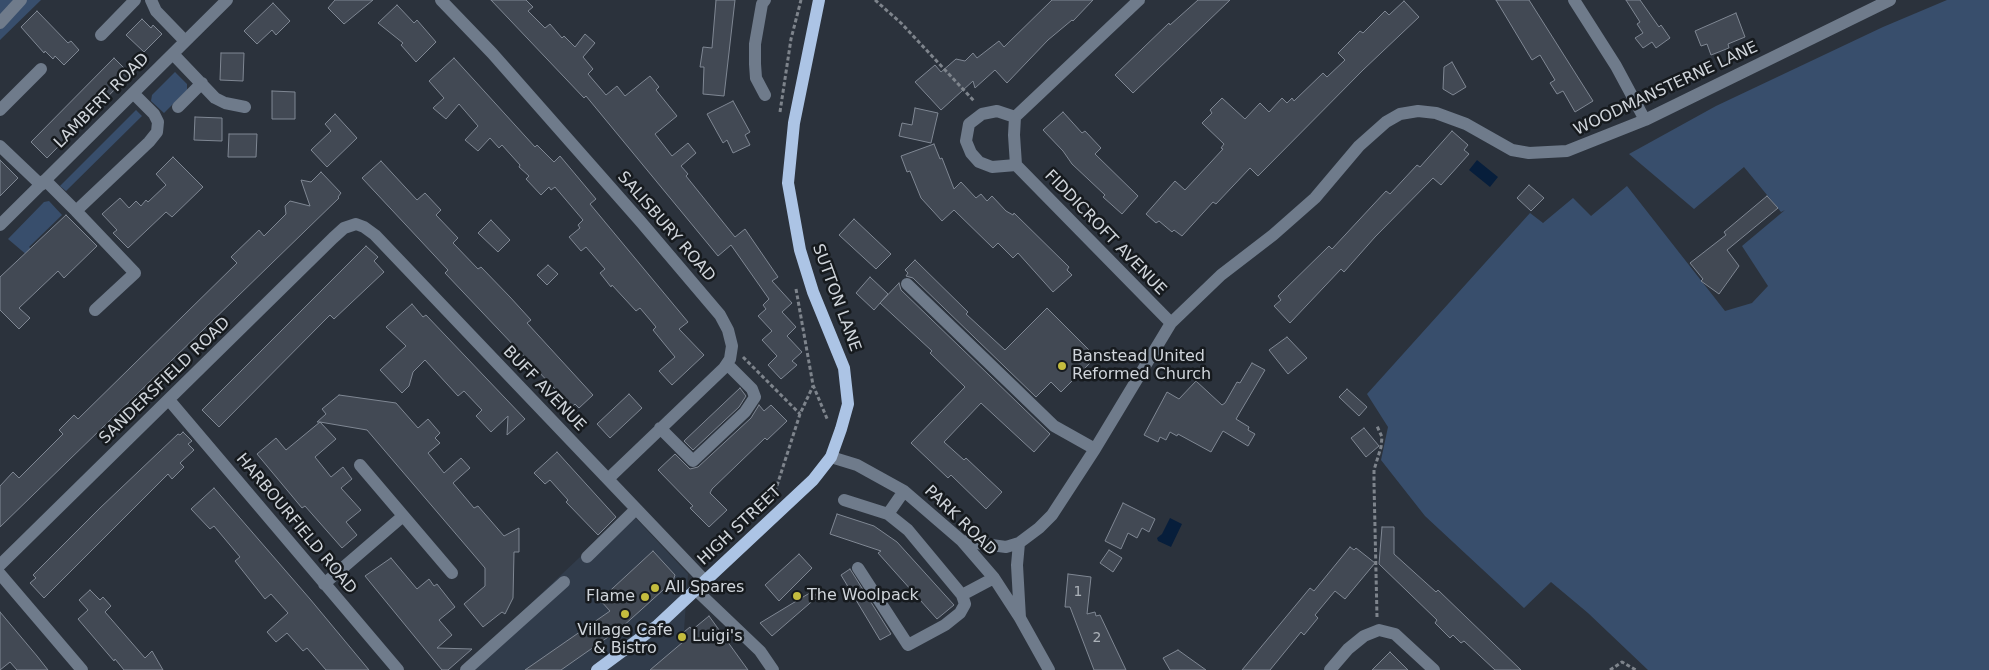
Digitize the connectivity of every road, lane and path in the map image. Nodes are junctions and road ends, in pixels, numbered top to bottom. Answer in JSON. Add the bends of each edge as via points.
{"nodes":[{"id":1,"x":135,"y":0,"type":"edge"},
{"id":2,"x":151,"y":0,"type":"edge"},
{"id":3,"x":227,"y":0,"type":"edge"},
{"id":4,"x":441,"y":0,"type":"edge"},
{"id":5,"x":765,"y":0,"type":"edge"},
{"id":6,"x":819,"y":0,"type":"edge"},
{"id":7,"x":875,"y":0,"type":"edge"},
{"id":8,"x":1139,"y":0,"type":"edge"},
{"id":9,"x":1574,"y":0,"type":"edge"},
{"id":10,"x":1890,"y":0,"type":"edge"},
{"id":11,"x":18,"y":1,"type":"edge"},
{"id":12,"x":0,"y":23,"type":"edge"},
{"id":13,"x":101,"y":35,"type":"dead end"},
{"id":14,"x":185,"y":41,"type":"junction"},
{"id":15,"x":173,"y":54,"type":"junction"},
{"id":16,"x":41,"y":69,"type":"dead end"},
{"id":17,"x":202,"y":83,"type":"junction"},
{"id":18,"x":133,"y":93,"type":"junction"},
{"id":19,"x":764,"y":95,"type":"dead end"},
{"id":20,"x":244,"y":106,"type":"dead end"},
{"id":21,"x":178,"y":107,"type":"dead end"},
{"id":22,"x":0,"y":110,"type":"edge"},
{"id":23,"x":982,"y":114,"type":"junction"},
{"id":24,"x":1015,"y":117,"type":"junction"},
{"id":25,"x":1645,"y":120,"type":"junction"},
{"id":26,"x":0,"y":146,"type":"edge"},
{"id":27,"x":1016,"y":165,"type":"junction"},
{"id":28,"x":43,"y":182,"type":"junction"},
{"id":29,"x":76,"y":211,"type":"junction"},
{"id":30,"x":356,"y":224,"type":"joint"},
{"id":31,"x":0,"y":225,"type":"edge"},
{"id":32,"x":907,"y":284,"type":"dead end"},
{"id":33,"x":95,"y":310,"type":"dead end"},
{"id":34,"x":1170,"y":323,"type":"junction"},
{"id":35,"x":732,"y":346,"type":"junction"},
{"id":36,"x":727,"y":364,"type":"junction"},
{"id":37,"x":813,"y":385,"type":"dead end"},
{"id":38,"x":169,"y":400,"type":"junction"},
{"id":39,"x":800,"y":414,"type":"junction"},
{"id":40,"x":1377,"y":426,"type":"dead end"},
{"id":41,"x":660,"y":428,"type":"junction"},
{"id":42,"x":1095,"y":449,"type":"junction"},
{"id":43,"x":831,"y":457,"type":"junction"},
{"id":44,"x":360,"y":465,"type":"dead end"},
{"id":45,"x":608,"y":479,"type":"junction"},
{"id":46,"x":904,"y":491,"type":"junction"},
{"id":47,"x":844,"y":500,"type":"dead end"},
{"id":48,"x":772,"y":501,"type":"dead end"},
{"id":49,"x":636,"y":509,"type":"junction"},
{"id":50,"x":888,"y":514,"type":"junction"},
{"id":51,"x":403,"y":516,"type":"junction"},
{"id":52,"x":962,"y":541,"type":"junction"},
{"id":53,"x":1019,"y":543,"type":"junction"},
{"id":54,"x":587,"y":556,"type":"dead end"},
{"id":55,"x":0,"y":565,"type":"edge"},
{"id":56,"x":858,"y":568,"type":"dead end"},
{"id":57,"x":452,"y":573,"type":"dead end"},
{"id":58,"x":0,"y":574,"type":"edge"},
{"id":59,"x":994,"y":578,"type":"junction"},
{"id":60,"x":564,"y":582,"type":"dead end"},
{"id":61,"x":324,"y":584,"type":"junction"},
{"id":62,"x":701,"y":585,"type":"junction"},
{"id":63,"x":962,"y":595,"type":"junction"},
{"id":64,"x":1020,"y":618,"type":"junction"},
{"id":65,"x":1379,"y":630,"type":"junction"},
{"id":66,"x":82,"y":670,"type":"edge"},
{"id":67,"x":398,"y":670,"type":"edge"},
{"id":68,"x":466,"y":670,"type":"edge"},
{"id":69,"x":597,"y":670,"type":"edge"},
{"id":70,"x":773,"y":670,"type":"edge"},
{"id":71,"x":1049,"y":670,"type":"edge"},
{"id":72,"x":1330,"y":670,"type":"edge"},
{"id":73,"x":1434,"y":670,"type":"edge"},
{"id":74,"x":1610,"y":670,"type":"edge"},
{"id":75,"x":1636,"y":670,"type":"edge"}],
"edges":[{"from":1,"to":13,"type":"street"},
{"from":2,"to":14,"type":"street","via":[[156,11]]},
{"from":3,"to":14,"type":"street","name":"LAMBERT ROAD"},
{"from":4,"to":35,"type":"street","name":"SALISBURY ROAD","via":[[492,52],[720,315]]},
{"from":5,"to":19,"type":"street","via":[[755,44],[756,78]]},
{"from":6,"to":43,"type":"main road","name":"SUTTON LANE","via":[[794,123],[788,183],[800,250],[844,368],[848,404]]},
{"from":7,"to":23,"type":"path","via":[[978,105]]},
{"from":8,"to":24,"type":"street"},
{"from":9,"to":25,"type":"street","via":[[1616,66]]},
{"from":10,"to":25,"type":"street","name":"WOODMANSTERNE LANE"},
{"from":11,"to":12,"type":"street"},
{"from":14,"to":15,"type":"street","name":"LAMBERT ROAD"},
{"from":15,"to":17,"type":"street"},
{"from":15,"to":18,"type":"street","name":"LAMBERT ROAD"},
{"from":16,"to":22,"type":"street"},
{"from":17,"to":20,"type":"street","via":[[220,100]]},
{"from":17,"to":21,"type":"street"},
{"from":18,"to":28,"type":"street","name":"LAMBERT ROAD"},
{"from":18,"to":29,"type":"street","via":[[154,114],[158,122],[157,132]]},
{"from":23,"to":24,"type":"street","via":[[997,111]]},
{"from":23,"to":27,"type":"street","via":[[969,124],[966,140],[971,153],[979,162],[992,167]]},
{"from":24,"to":27,"type":"street"},
{"from":25,"to":34,"type":"street","name":"WOODMANSTERNE LANE","via":[[1567,151],[1528,153],[1512,150],[1466,124],[1436,113],[1400,114],[1359,146],[1315,198],[1220,275]]},
{"from":26,"to":28,"type":"street"},
{"from":27,"to":34,"type":"street","name":"FIDDICROFT AVENUE"},
{"from":28,"to":29,"type":"street"},
{"from":28,"to":31,"type":"street","name":"LAMBERT ROAD"},
{"from":29,"to":33,"type":"street","via":[[135,273]]},
{"from":30,"to":38,"type":"street","name":"SANDERSFIELD ROAD","via":[[344,228],[333,238]]},
{"from":30,"to":45,"type":"street","name":"BUFF AVENUE","via":[[375,235]]},
{"from":32,"to":42,"type":"street","via":[[1054,426]]},
{"from":34,"to":42,"type":"street","name":"WOODMANSTERNE LANE"},
{"from":35,"to":36,"type":"street"},
{"from":35,"to":39,"type":"path"},
{"from":36,"to":41,"type":"street"},
{"from":36,"to":41,"type":"street","via":[[752,389],[755,397],[745,412],[693,461]]},
{"from":37,"to":39,"type":"path"},
{"from":38,"to":55,"type":"street","name":"SANDERSFIELD ROAD"},
{"from":38,"to":61,"type":"street","name":"HARBOURFIELD ROAD"},
{"from":39,"to":48,"type":"path"},
{"from":40,"to":65,"type":"path","via":[[1382,437],[1374,470],[1375,600]]},
{"from":41,"to":45,"type":"street"},
{"from":42,"to":53,"type":"street","name":"WOODMANSTERNE LANE","via":[[1052,515]]},
{"from":43,"to":46,"type":"street","name":"PARK ROAD","via":[[857,465]]},
{"from":43,"to":62,"type":"main road","name":"HIGH STREET","via":[[812,480]]},
{"from":44,"to":51,"type":"street"},
{"from":45,"to":49,"type":"street","name":"BUFF AVENUE"},
{"from":46,"to":50,"type":"street"},
{"from":46,"to":52,"type":"street","name":"PARK ROAD"},
{"from":47,"to":50,"type":"street"},
{"from":49,"to":54,"type":"street"},
{"from":49,"to":62,"type":"street","name":"BUFF AVENUE"},
{"from":50,"to":63,"type":"street","via":[[908,530]]},
{"from":51,"to":57,"type":"street"},
{"from":51,"to":61,"type":"street"},
{"from":52,"to":53,"type":"street","via":[[998,546]]},
{"from":52,"to":59,"type":"street","name":"PARK ROAD"},
{"from":53,"to":64,"type":"street"},
{"from":56,"to":63,"type":"street","via":[[908,645],[960,614],[965,604]]},
{"from":58,"to":66,"type":"street"},
{"from":59,"to":63,"type":"street"},
{"from":59,"to":64,"type":"street","name":"PARK ROAD"},
{"from":60,"to":68,"type":"street"},
{"from":61,"to":67,"type":"street","name":"HARBOURFIELD ROAD"},
{"from":62,"to":69,"type":"main road","name":"HIGH STREET","via":[[635,644]]},
{"from":62,"to":70,"type":"street","name":"BUFF AVENUE"},
{"from":64,"to":71,"type":"street","name":"PARK ROAD"},
{"from":65,"to":72,"type":"street","via":[[1348,648]]},
{"from":65,"to":73,"type":"street","via":[[1395,634]]},
{"from":74,"to":75,"type":"path","via":[[1622,662]]}]}
